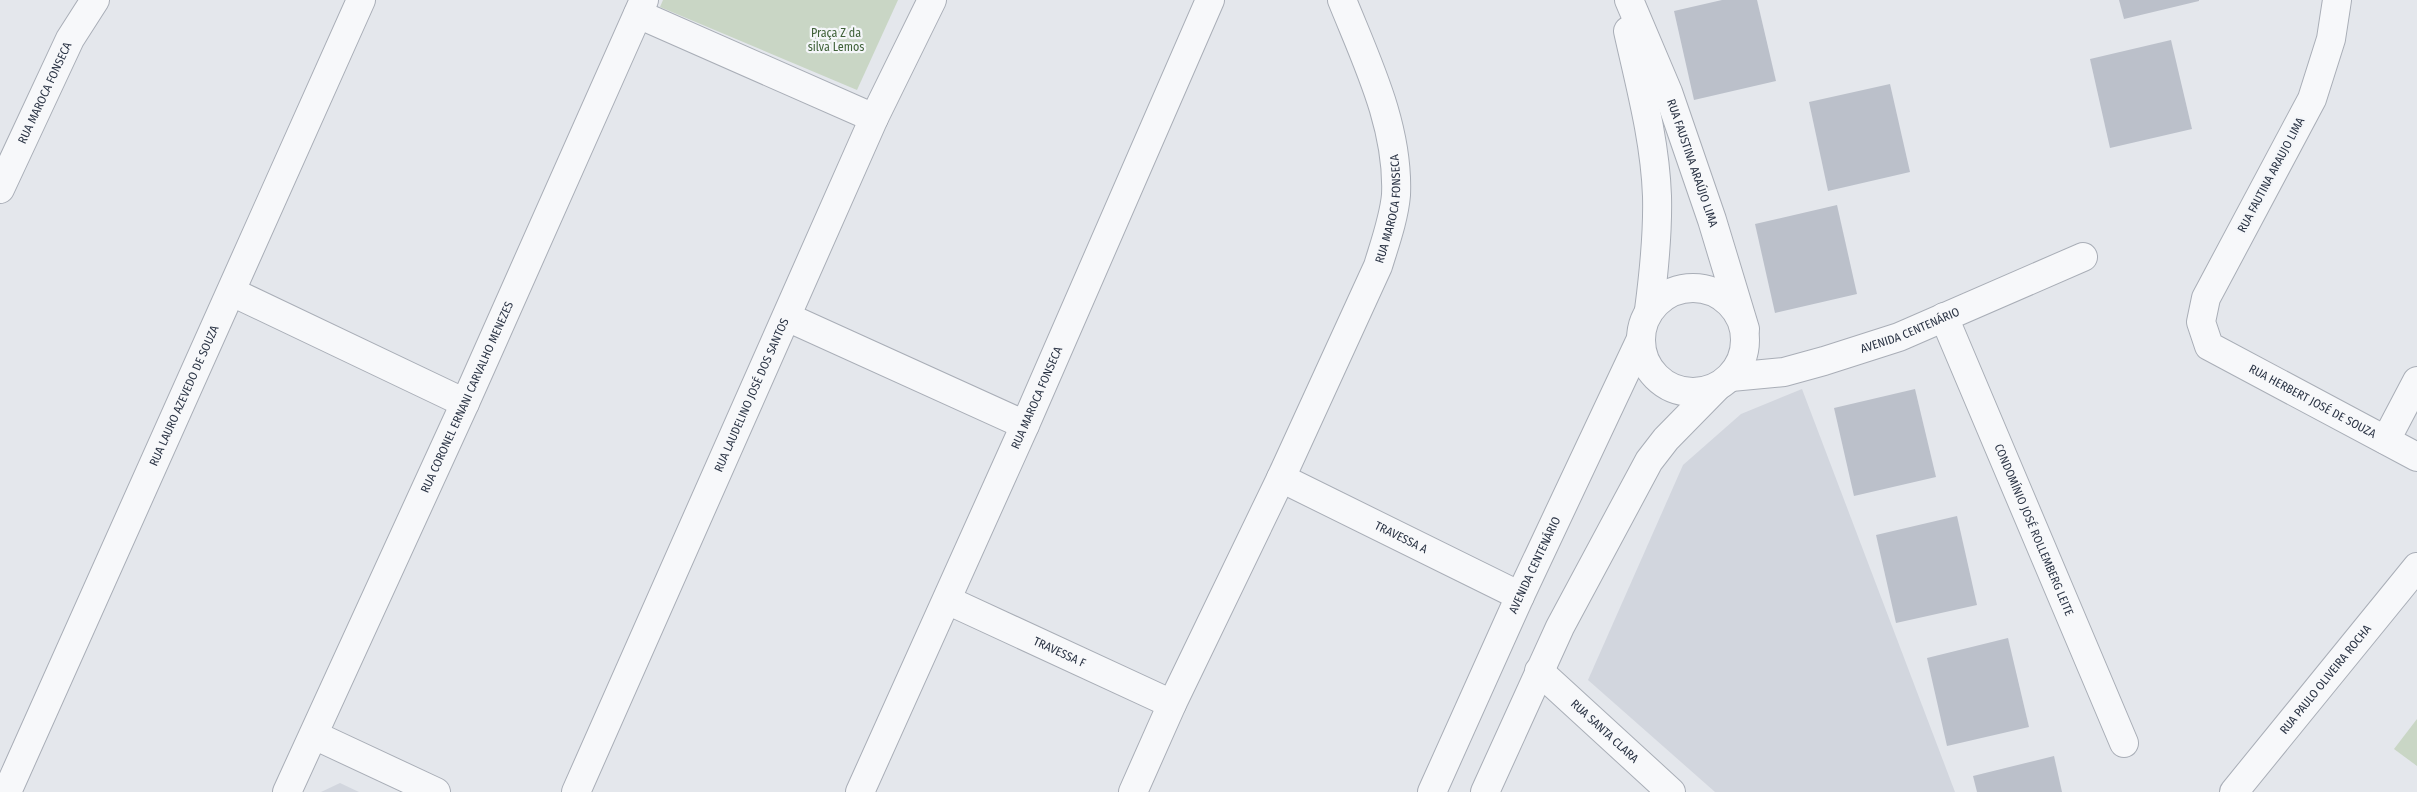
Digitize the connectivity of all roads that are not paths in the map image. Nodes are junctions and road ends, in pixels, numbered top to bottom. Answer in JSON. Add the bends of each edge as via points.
{"nodes":[{"id":1,"x":95,"y":0,"type":"edge"},
{"id":2,"x":361,"y":0,"type":"edge"},
{"id":3,"x":932,"y":0,"type":"edge"},
{"id":4,"x":1210,"y":0,"type":"edge"},
{"id":5,"x":1342,"y":0,"type":"edge"},
{"id":6,"x":1621,"y":0,"type":"edge"},
{"id":7,"x":1629,"y":0,"type":"edge"},
{"id":8,"x":2337,"y":0,"type":"edge"},
{"id":9,"x":641,"y":7,"type":"edge"},
{"id":10,"x":874,"y":118,"type":"junction"},
{"id":11,"x":0,"y":189,"type":"edge"},
{"id":12,"x":2083,"y":257,"type":"dead end"},
{"id":13,"x":232,"y":292,"type":"junction"},
{"id":14,"x":1649,"y":310,"type":"junction"},
{"id":15,"x":787,"y":316,"type":"junction"},
{"id":16,"x":1944,"y":317,"type":"junction"},
{"id":17,"x":1745,"y":329,"type":"junction"},
{"id":18,"x":1640,"y":341,"type":"junction"},
{"id":19,"x":2209,"y":346,"type":"joint"},
{"id":20,"x":2417,"y":381,"type":"edge"},
{"id":21,"x":1724,"y":382,"type":"junction"},
{"id":22,"x":466,"y":403,"type":"junction"},
{"id":23,"x":1025,"y":425,"type":"junction"},
{"id":24,"x":2386,"y":440,"type":"junction"},
{"id":25,"x":2417,"y":457,"type":"edge"},
{"id":26,"x":1281,"y":478,"type":"junction"},
{"id":27,"x":2417,"y":567,"type":"edge"},
{"id":28,"x":1520,"y":596,"type":"junction"},
{"id":29,"x":947,"y":600,"type":"junction"},
{"id":30,"x":1539,"y":671,"type":"junction"},
{"id":31,"x":1172,"y":704,"type":"junction"},
{"id":32,"x":314,"y":735,"type":"junction"},
{"id":33,"x":2124,"y":743,"type":"dead end"},
{"id":34,"x":7,"y":792,"type":"edge"},
{"id":35,"x":287,"y":792,"type":"edge"},
{"id":36,"x":436,"y":792,"type":"edge"},
{"id":37,"x":576,"y":792,"type":"edge"},
{"id":38,"x":860,"y":792,"type":"edge"},
{"id":39,"x":1133,"y":792,"type":"edge"},
{"id":40,"x":1432,"y":792,"type":"edge"},
{"id":41,"x":1485,"y":792,"type":"edge"},
{"id":42,"x":1671,"y":792,"type":"edge"},
{"id":43,"x":2234,"y":792,"type":"edge"}],
"edges":[{"from":1,"to":11,"type":"street","name":"RUA MAROCA FONSECA","via":[[70,39]]},
{"from":2,"to":13,"type":"street","name":"RUA LAURO AZEVEDO DE SOUZA"},
{"from":3,"to":10,"type":"street","name":"RUA LAUDELINO JOSÉ DOS SANTOS"},
{"from":4,"to":23,"type":"street","name":"RUA MAROCA FONSECA"},
{"from":5,"to":26,"type":"street","name":"RUA MAROCA FONSECA","via":[[1377,86],[1395,164],[1396,197],[1378,266]]},
{"from":6,"to":14,"type":"street","via":[[1650,131],[1656,187],[1657,239]]},
{"from":7,"to":17,"type":"street","name":"RUA FAUSTINA ARAÚJO LIMA","via":[[1668,92]]},
{"from":8,"to":19,"type":"street","name":"RUA FAUTINA ARAUJO LIMA","via":[[2331,39],[2312,99],[2206,298],[2201,322]]},
{"from":9,"to":10,"type":"street"},
{"from":9,"to":22,"type":"street","name":"RUA CORONEL ERNANI CARVALHO MENEZES"},
{"from":10,"to":15,"type":"street","name":"RUA LAUDELINO JOSÉ DOS SANTOS"},
{"from":12,"to":16,"type":"street","name":"AVENIDA CENTENÁRIO"},
{"from":13,"to":22,"type":"street"},
{"from":13,"to":34,"type":"street","name":"RUA LAURO AZEVEDO DE SOUZA"},
{"from":14,"to":17,"type":"street","via":[[1662,297],[1677,289],[1703,288],[1726,299],[1738,312]]},
{"from":14,"to":18,"type":"street","name":"AVENIDA CENTENÁRIO","via":[[1642,325]]},
{"from":15,"to":23,"type":"street"},
{"from":15,"to":37,"type":"street","name":"RUA LAUDELINO JOSÉ DOS SANTOS"},
{"from":16,"to":21,"type":"street","name":"AVENIDA CENTENÁRIO","via":[[1899,337],[1824,361],[1784,372]]},
{"from":16,"to":33,"type":"street","name":"CONDOMÍNIO JOSÉ ROLLEMBERG LEITE"},
{"from":17,"to":21,"type":"street","via":[[1740,363]]},
{"from":18,"to":21,"type":"street","name":"AVENIDA CENTENÁRIO","via":[[1643,358],[1652,374],[1666,386],[1682,392],[1700,392]]},
{"from":18,"to":28,"type":"street","name":"AVENIDA CENTENÁRIO"},
{"from":19,"to":24,"type":"street","name":"RUA HERBERT JOSÉ DE SOUZA"},
{"from":20,"to":24,"type":"street"},
{"from":21,"to":30,"type":"street","via":[[1666,439],[1649,461]]},
{"from":22,"to":32,"type":"street","name":"RUA CORONEL ERNANI CARVALHO MENEZES"},
{"from":23,"to":29,"type":"street","name":"RUA MAROCA FONSECA"},
{"from":24,"to":25,"type":"street","name":"RUA HERBERT JOSÉ DE SOUZA"},
{"from":26,"to":28,"type":"street","name":"TRAVESSA A"},
{"from":26,"to":31,"type":"street","name":"RUA MAROCA FONSECA"},
{"from":27,"to":43,"type":"street","name":"RUA PAULO OLIVEIRA ROCHA"},
{"from":28,"to":40,"type":"street","name":"AVENIDA CENTENÁRIO"},
{"from":29,"to":31,"type":"street","name":"TRAVESSA F"},
{"from":29,"to":38,"type":"street","name":"RUA MAROCA FONSECA"},
{"from":30,"to":41,"type":"street"},
{"from":30,"to":42,"type":"street","name":"RUA SANTA CLARA"},
{"from":31,"to":39,"type":"street","name":"RUA MAROCA FONSECA"},
{"from":32,"to":35,"type":"street","name":"RUA CORONEL ERNANI CARVALHO MENEZES"},
{"from":32,"to":36,"type":"street"}]}
